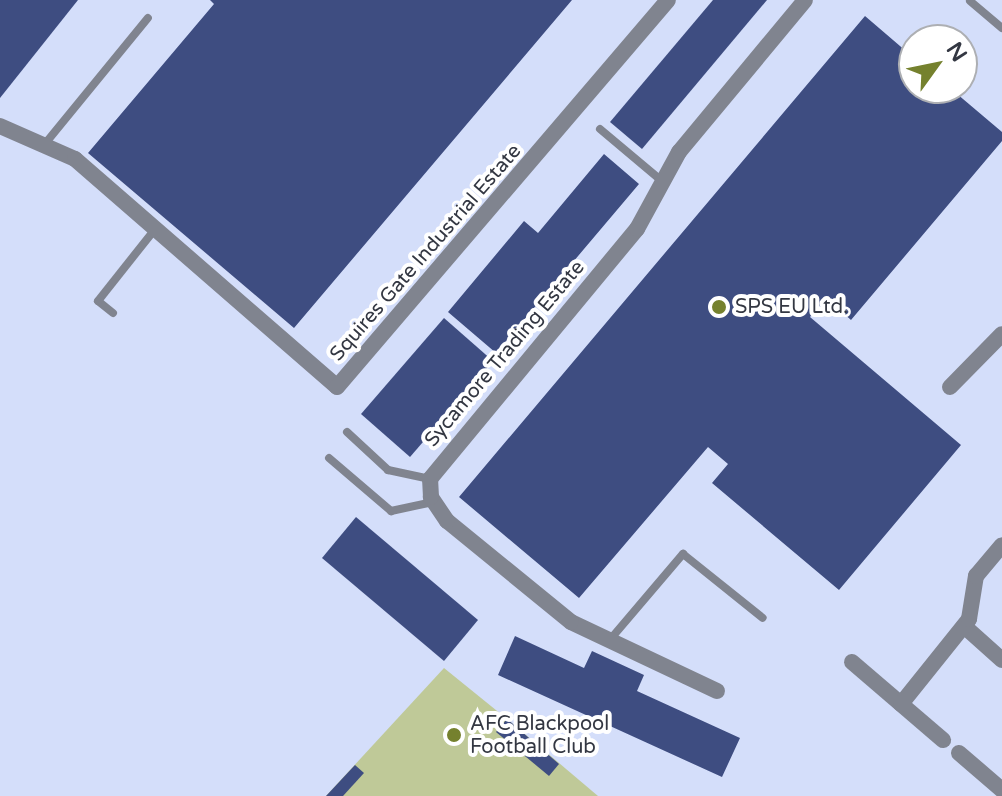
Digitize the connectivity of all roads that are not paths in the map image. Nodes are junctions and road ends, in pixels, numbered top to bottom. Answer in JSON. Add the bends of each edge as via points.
{"nodes":[{"id":1,"x":668,"y":0,"type":"edge"},
{"id":2,"x":805,"y":0,"type":"edge"},
{"id":3,"x":970,"y":0,"type":"edge"},
{"id":4,"x":148,"y":18,"type":"dead end"},
{"id":5,"x":1002,"y":28,"type":"edge"},
{"id":6,"x":0,"y":126,"type":"edge"},
{"id":7,"x":600,"y":129,"type":"dead end"},
{"id":8,"x":44,"y":145,"type":"junction"},
{"id":9,"x":663,"y":181,"type":"junction"},
{"id":10,"x":155,"y":228,"type":"junction"},
{"id":11,"x":113,"y":313,"type":"dead end"},
{"id":12,"x":1002,"y":334,"type":"edge"},
{"id":13,"x":950,"y":387,"type":"dead end"},
{"id":14,"x":347,"y":432,"type":"dead end"},
{"id":15,"x":329,"y":458,"type":"dead end"},
{"id":16,"x":430,"y":479,"type":"junction"},
{"id":17,"x":433,"y":502,"type":"junction"},
{"id":18,"x":1002,"y":545,"type":"edge"},
{"id":19,"x":763,"y":618,"type":"dead end"},
{"id":20,"x":964,"y":626,"type":"junction"},
{"id":21,"x":608,"y":643,"type":"junction"},
{"id":22,"x":1002,"y":660,"type":"edge"},
{"id":23,"x":852,"y":662,"type":"dead end"},
{"id":24,"x":717,"y":691,"type":"dead end"},
{"id":25,"x":901,"y":704,"type":"junction"},
{"id":26,"x":943,"y":740,"type":"dead end"},
{"id":27,"x":959,"y":753,"type":"dead end"},
{"id":28,"x":1002,"y":790,"type":"edge"}],
"edges":[{"from":1,"to":10,"type":"street","name":"Squires Gate Industrial Estate","via":[[337,387]]},
{"from":2,"to":9,"type":"street","name":"Sycamore Trading Estate","via":[[679,152]]},
{"from":3,"to":5,"type":"lane"},
{"from":4,"to":8,"type":"lane"},
{"from":6,"to":8,"type":"street","name":"Squires Gate Industrial Estate"},
{"from":7,"to":9,"type":"lane"},
{"from":8,"to":10,"type":"street","name":"Squires Gate Industrial Estate","via":[[75,159]]},
{"from":9,"to":16,"type":"street","name":"Sycamore Trading Estate","via":[[637,229]]},
{"from":10,"to":11,"type":"lane","via":[[98,301]]},
{"from":12,"to":13,"type":"street"},
{"from":14,"to":16,"type":"lane","via":[[388,470]]},
{"from":15,"to":17,"type":"lane","via":[[391,511]]},
{"from":16,"to":17,"type":"street","name":"Sycamore Trading Estate"},
{"from":17,"to":21,"type":"street","via":[[529,590]]},
{"from":18,"to":20,"type":"street","via":[[976,576]]},
{"from":19,"to":21,"type":"lane","via":[[683,554]]},
{"from":20,"to":22,"type":"street"},
{"from":20,"to":25,"type":"street"},
{"from":21,"to":24,"type":"street"},
{"from":23,"to":25,"type":"street"},
{"from":25,"to":26,"type":"street"},
{"from":27,"to":28,"type":"street"}]}
